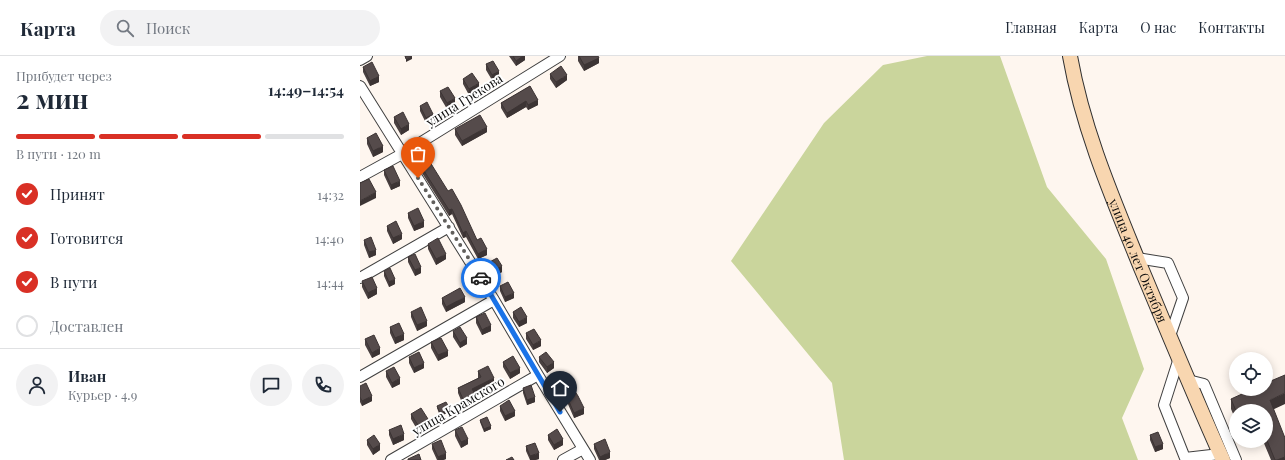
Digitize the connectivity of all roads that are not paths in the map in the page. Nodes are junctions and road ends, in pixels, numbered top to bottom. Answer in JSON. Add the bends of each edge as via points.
{"nodes":[{"id":1,"x":368,"y":56,"type":"edge"},
{"id":2,"x":560,"y":56,"type":"edge"},
{"id":3,"x":1070,"y":56,"type":"edge"},
{"id":4,"x":360,"y":60,"type":"edge"},
{"id":5,"x":360,"y":86,"type":"edge"},
{"id":6,"x":402,"y":154,"type":"junction"},
{"id":7,"x":360,"y":177,"type":"edge"},
{"id":8,"x":449,"y":227,"type":"junction"},
{"id":9,"x":1137,"y":258,"type":"junction"},
{"id":10,"x":360,"y":278,"type":"edge"},
{"id":11,"x":494,"y":300,"type":"junction"},
{"id":12,"x":1170,"y":336,"type":"junction"},
{"id":13,"x":1179,"y":358,"type":"junction"},
{"id":14,"x":538,"y":375,"type":"junction"},
{"id":15,"x":360,"y":377,"type":"edge"},
{"id":16,"x":1188,"y":380,"type":"junction"},
{"id":17,"x":583,"y":449,"type":"junction"},
{"id":18,"x":1221,"y":457,"type":"edge"},
{"id":19,"x":1182,"y":459,"type":"edge"},
{"id":20,"x":391,"y":460,"type":"edge"},
{"id":21,"x":563,"y":460,"type":"edge"},
{"id":22,"x":590,"y":460,"type":"edge"},
{"id":23,"x":1236,"y":460,"type":"edge"}],
"edges":[{"from":1,"to":4,"type":"street"},
{"from":2,"to":6,"type":"street","name":"улица Грекова"},
{"from":3,"to":9,"type":"main road","name":"улица 40 лет Октября","via":[[1080,103],[1093,144],[1116,210]]},
{"from":5,"to":6,"type":"street"},
{"from":6,"to":7,"type":"street","name":"улица Грекова"},
{"from":6,"to":8,"type":"street"},
{"from":8,"to":10,"type":"street"},
{"from":8,"to":11,"type":"street"},
{"from":9,"to":12,"type":"main road","name":"улица 40 лет Октября"},
{"from":9,"to":12,"type":"street","via":[[1168,262],[1183,298]]},
{"from":11,"to":14,"type":"street"},
{"from":11,"to":15,"type":"street"},
{"from":12,"to":13,"type":"main road","name":"улица 40 лет Октября"},
{"from":13,"to":16,"type":"main road","name":"улица 40 лет Октября"},
{"from":13,"to":19,"type":"street","via":[[1164,405]]},
{"from":14,"to":17,"type":"street"},
{"from":14,"to":20,"type":"street","name":"улица Крамского"},
{"from":16,"to":18,"type":"main road","name":"улица 40 лет Октября"},
{"from":16,"to":23,"type":"street","via":[[1204,384]]},
{"from":17,"to":21,"type":"street"},
{"from":17,"to":22,"type":"street"},
{"from":18,"to":19,"type":"street"}]}
